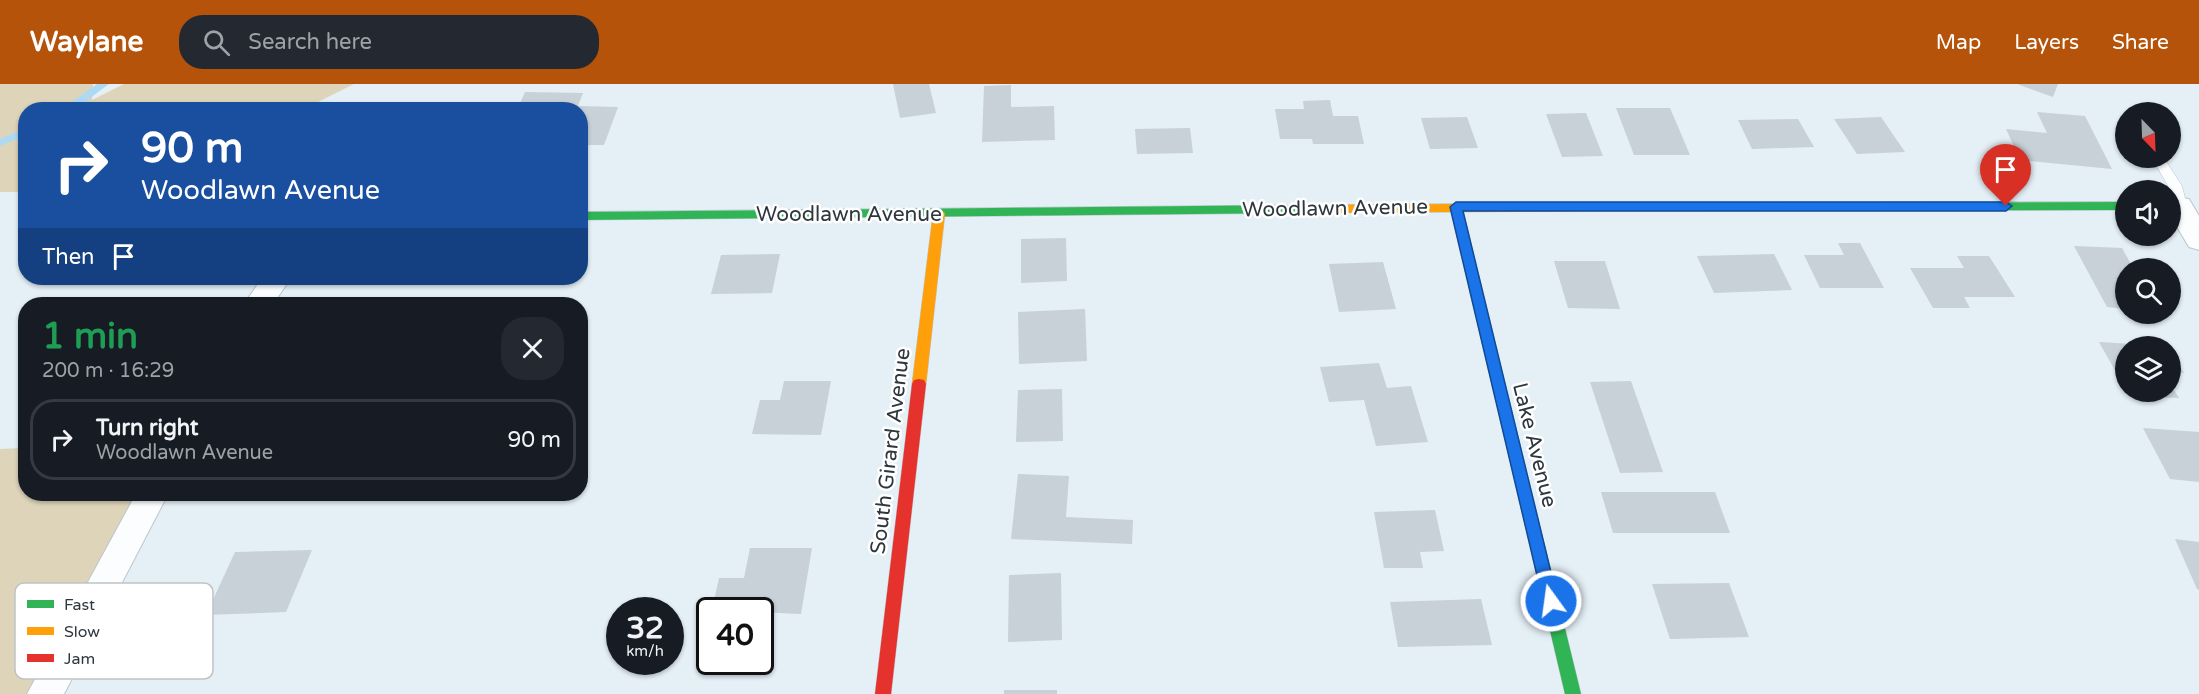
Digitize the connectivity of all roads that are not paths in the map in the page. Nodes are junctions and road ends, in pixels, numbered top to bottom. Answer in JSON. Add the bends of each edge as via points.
{"nodes":[{"id":1,"x":2115,"y":206,"type":"edge"},
{"id":2,"x":1456,"y":207,"type":"junction"},
{"id":3,"x":939,"y":213,"type":"junction"},
{"id":4,"x":2181,"y":214,"type":"edge"},
{"id":5,"x":588,"y":216,"type":"edge"},
{"id":6,"x":2199,"y":240,"type":"edge"},
{"id":7,"x":148,"y":501,"type":"edge"},
{"id":8,"x":104,"y":583,"type":"edge"},
{"id":9,"x":53,"y":679,"type":"edge"},
{"id":10,"x":45,"y":694,"type":"edge"},
{"id":11,"x":883,"y":694,"type":"edge"},
{"id":12,"x":1573,"y":694,"type":"edge"}],
"edges":[{"from":1,"to":2,"type":"street","name":"Woodlawn Avenue"},
{"from":2,"to":3,"type":"street","name":"Woodlawn Avenue"},
{"from":2,"to":12,"type":"street","name":"Lake Avenue"},
{"from":3,"to":5,"type":"street","name":"Woodlawn Avenue"},
{"from":3,"to":11,"type":"street","name":"South Girard Avenue"},
{"from":4,"to":6,"type":"street"},
{"from":7,"to":8,"type":"street"},
{"from":9,"to":10,"type":"street"}]}
